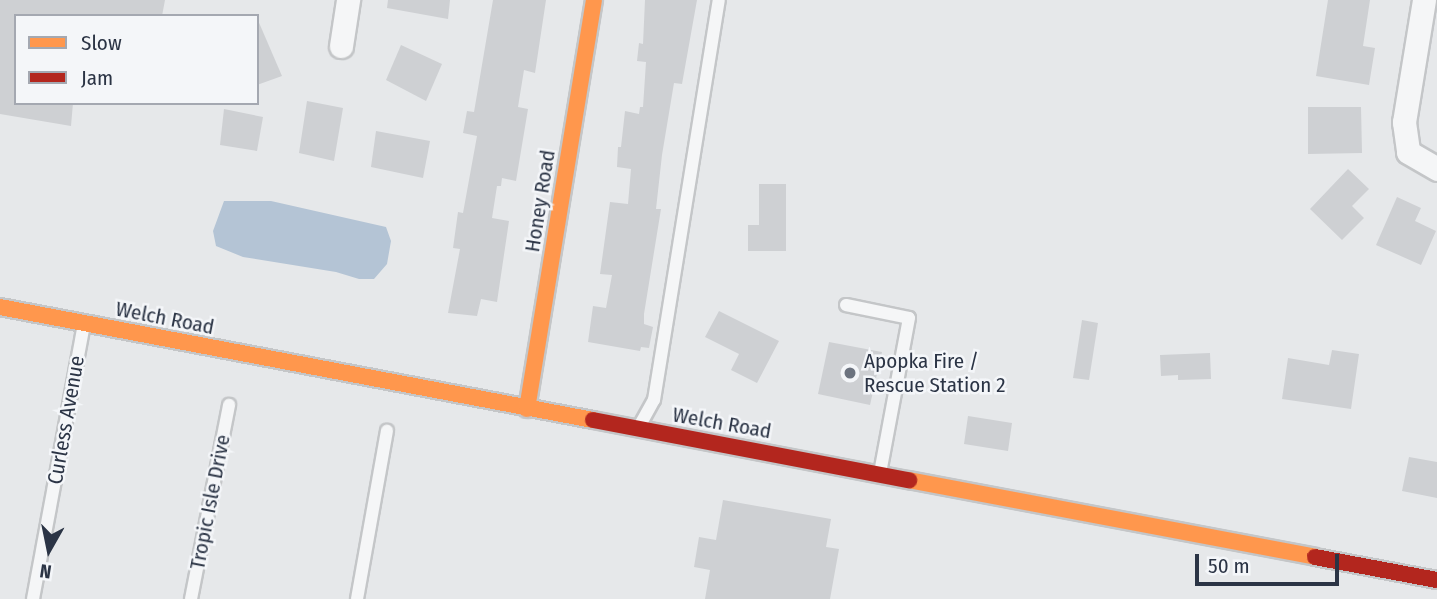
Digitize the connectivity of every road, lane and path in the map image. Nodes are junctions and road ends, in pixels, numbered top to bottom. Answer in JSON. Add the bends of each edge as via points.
{"nodes":[{"id":1,"x":348,"y":0,"type":"edge"},
{"id":2,"x":594,"y":0,"type":"edge"},
{"id":3,"x":719,"y":0,"type":"edge"},
{"id":4,"x":1424,"y":0,"type":"edge"},
{"id":5,"x":341,"y":46,"type":"dead end"},
{"id":6,"x":1437,"y":169,"type":"edge"},
{"id":7,"x":846,"y":305,"type":"dead end"},
{"id":8,"x":0,"y":307,"type":"edge"},
{"id":9,"x":84,"y":324,"type":"junction"},
{"id":10,"x":229,"y":405,"type":"dead end"},
{"id":11,"x":527,"y":409,"type":"junction"},
{"id":12,"x":639,"y":429,"type":"junction"},
{"id":13,"x":387,"y":430,"type":"dead end"},
{"id":14,"x":880,"y":474,"type":"junction"},
{"id":15,"x":1437,"y":580,"type":"edge"},
{"id":16,"x":33,"y":599,"type":"edge"},
{"id":17,"x":191,"y":599,"type":"edge"},
{"id":18,"x":358,"y":599,"type":"edge"}],
"edges":[{"from":1,"to":5,"type":"street"},
{"from":2,"to":11,"type":"street","name":"Honey Road"},
{"from":3,"to":12,"type":"lane","via":[[654,400]]},
{"from":4,"to":6,"type":"street","via":[[1404,122],[1408,152]]},
{"from":7,"to":14,"type":"lane","via":[[909,318]]},
{"from":8,"to":9,"type":"street","name":"Welch Road"},
{"from":9,"to":11,"type":"street","name":"Welch Road"},
{"from":9,"to":16,"type":"lane","name":"Curless Avenue"},
{"from":10,"to":17,"type":"lane","name":"Tropic Isle Drive"},
{"from":11,"to":12,"type":"street","name":"Welch Road"},
{"from":12,"to":14,"type":"street","name":"Welch Road"},
{"from":13,"to":18,"type":"lane"},
{"from":14,"to":15,"type":"street","name":"Welch Road"}]}
